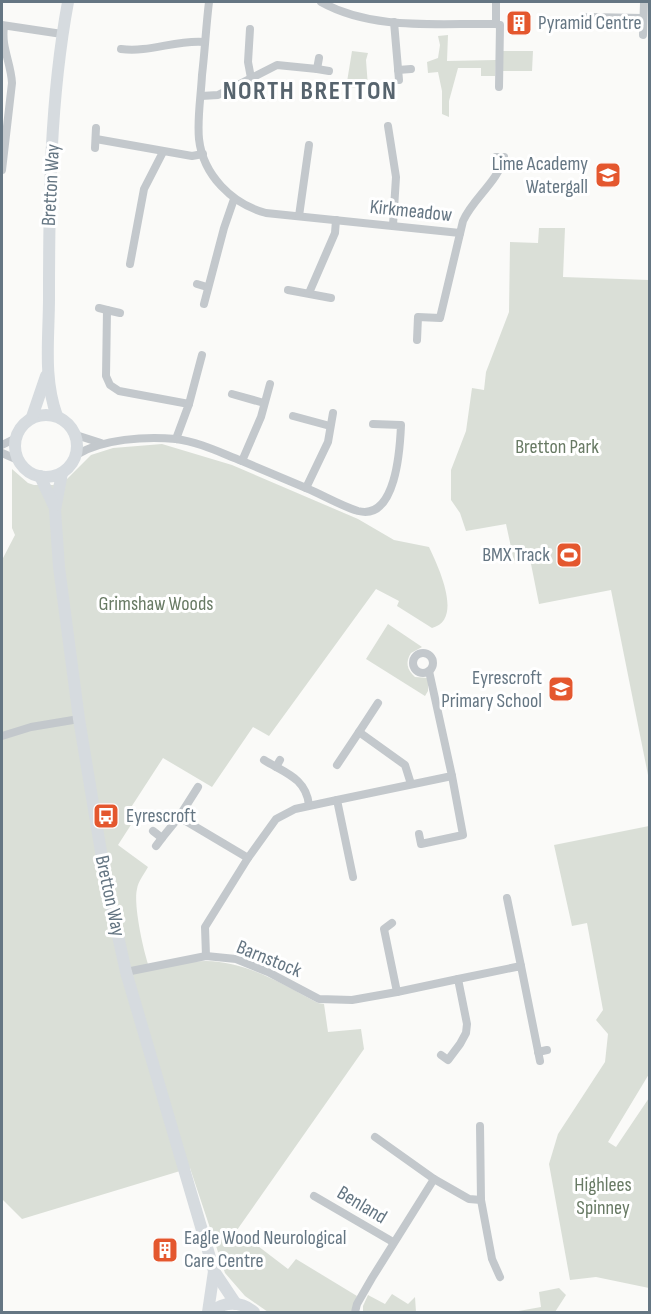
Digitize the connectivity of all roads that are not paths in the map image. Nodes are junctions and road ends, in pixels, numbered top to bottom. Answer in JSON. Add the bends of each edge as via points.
{"nodes":[{"id":1,"x":68,"y":2,"type":"edge"},
{"id":2,"x":209,"y":2,"type":"edge"},
{"id":3,"x":321,"y":2,"type":"edge"},
{"id":4,"x":496,"y":2,"type":"edge"},
{"id":5,"x":644,"y":2,"type":"edge"},
{"id":6,"x":588,"y":17,"type":"dead end"},
{"id":7,"x":643,"y":18,"type":"junction"},
{"id":8,"x":394,"y":22,"type":"junction"},
{"id":9,"x":496,"y":24,"type":"junction"},
{"id":10,"x":3,"y":26,"type":"edge"},
{"id":11,"x":250,"y":29,"type":"dead end"},
{"id":12,"x":62,"y":34,"type":"junction"},
{"id":13,"x":643,"y":34,"type":"dead end"},
{"id":14,"x":206,"y":42,"type":"junction"},
{"id":15,"x":127,"y":53,"type":"dead end"},
{"id":16,"x":319,"y":58,"type":"dead end"},
{"id":17,"x":317,"y":69,"type":"junction"},
{"id":18,"x":411,"y":69,"type":"dead end"},
{"id":19,"x":398,"y":70,"type":"junction"},
{"id":20,"x":329,"y":71,"type":"dead end"},
{"id":21,"x":499,"y":76,"type":"junction"},
{"id":22,"x":511,"y":76,"type":"dead end"},
{"id":23,"x":251,"y":78,"type":"junction"},
{"id":24,"x":399,"y":80,"type":"dead end"},
{"id":25,"x":499,"y":87,"type":"dead end"},
{"id":26,"x":201,"y":96,"type":"junction"},
{"id":27,"x":6,"y":110,"type":"edge"},
{"id":28,"x":96,"y":128,"type":"dead end"},
{"id":29,"x":391,"y":131,"type":"dead end"},
{"id":30,"x":309,"y":145,"type":"dead end"},
{"id":31,"x":163,"y":152,"type":"junction"},
{"id":32,"x":203,"y":154,"type":"junction"},
{"id":33,"x":501,"y":155,"type":"dead end"},
{"id":34,"x":297,"y":159,"type":"dead end"},
{"id":35,"x":307,"y":161,"type":"junction"},
{"id":36,"x":2,"y":170,"type":"edge"},
{"id":37,"x":234,"y":199,"type":"junction"},
{"id":38,"x":299,"y":216,"type":"junction"},
{"id":39,"x":336,"y":220,"type":"junction"},
{"id":40,"x":393,"y":225,"type":"junction"},
{"id":41,"x":460,"y":233,"type":"junction"},
{"id":42,"x":130,"y":264,"type":"dead end"},
{"id":43,"x":197,"y":284,"type":"dead end"},
{"id":44,"x":207,"y":287,"type":"junction"},
{"id":45,"x":288,"y":290,"type":"dead end"},
{"id":46,"x":309,"y":293,"type":"junction"},
{"id":47,"x":331,"y":298,"type":"dead end"},
{"id":48,"x":204,"y":304,"type":"dead end"},
{"id":49,"x":120,"y":313,"type":"dead end"},
{"id":50,"x":417,"y":340,"type":"dead end"},
{"id":51,"x":202,"y":355,"type":"dead end"},
{"id":52,"x":48,"y":370,"type":"junction"},
{"id":53,"x":270,"y":384,"type":"dead end"},
{"id":54,"x":232,"y":394,"type":"dead end"},
{"id":55,"x":264,"y":403,"type":"junction"},
{"id":56,"x":189,"y":404,"type":"junction"},
{"id":57,"x":333,"y":413,"type":"dead end"},
{"id":58,"x":57,"y":416,"type":"junction"},
{"id":59,"x":293,"y":416,"type":"dead end"},
{"id":60,"x":32,"y":417,"type":"junction"},
{"id":61,"x":373,"y":424,"type":"dead end"},
{"id":62,"x":330,"y":426,"type":"junction"},
{"id":63,"x":76,"y":435,"type":"junction"},
{"id":64,"x":16,"y":438,"type":"junction"},
{"id":65,"x":176,"y":439,"type":"junction"},
{"id":66,"x":101,"y":443,"type":"junction"},
{"id":67,"x":2,"y":445,"type":"edge"},
{"id":68,"x":2,"y":453,"type":"edge"},
{"id":69,"x":76,"y":455,"type":"junction"},
{"id":70,"x":18,"y":460,"type":"junction"},
{"id":71,"x":242,"y":461,"type":"junction"},
{"id":72,"x":62,"y":473,"type":"junction"},
{"id":73,"x":40,"y":476,"type":"junction"},
{"id":74,"x":306,"y":488,"type":"junction"},
{"id":75,"x":56,"y":510,"type":"junction"},
{"id":76,"x":429,"y":670,"type":"dead end"},
{"id":77,"x":378,"y":703,"type":"dead end"},
{"id":78,"x":79,"y":719,"type":"junction"},
{"id":79,"x":359,"y":732,"type":"junction"},
{"id":80,"x":2,"y":736,"type":"edge"},
{"id":81,"x":264,"y":760,"type":"dead end"},
{"id":82,"x":337,"y":765,"type":"dead end"},
{"id":83,"x":452,"y":776,"type":"junction"},
{"id":84,"x":411,"y":784,"type":"junction"},
{"id":85,"x":198,"y":787,"type":"dead end"},
{"id":86,"x":337,"y":800,"type":"junction"},
{"id":87,"x":309,"y":805,"type":"junction"},
{"id":88,"x":179,"y":817,"type":"junction"},
{"id":89,"x":153,"y":831,"type":"dead end"},
{"id":90,"x":418,"y":834,"type":"dead end"},
{"id":91,"x":162,"y":838,"type":"junction"},
{"id":92,"x":156,"y":846,"type":"dead end"},
{"id":93,"x":248,"y":858,"type":"junction"},
{"id":94,"x":353,"y":877,"type":"dead end"},
{"id":95,"x":511,"y":904,"type":"dead end"},
{"id":96,"x":393,"y":923,"type":"dead end"},
{"id":97,"x":206,"y":956,"type":"junction"},
{"id":98,"x":520,"y":966,"type":"junction"},
{"id":99,"x":126,"y":972,"type":"junction"},
{"id":100,"x":458,"y":979,"type":"junction"},
{"id":101,"x":397,"y":992,"type":"junction"},
{"id":102,"x":542,"y":1054,"type":"dead end"},
{"id":103,"x":441,"y":1055,"type":"dead end"},
{"id":104,"x":480,"y":1126,"type":"dead end"},
{"id":105,"x":375,"y":1137,"type":"dead end"},
{"id":106,"x":434,"y":1179,"type":"junction"},
{"id":107,"x":314,"y":1196,"type":"dead end"},
{"id":108,"x":481,"y":1200,"type":"junction"},
{"id":109,"x":393,"y":1242,"type":"junction"},
{"id":110,"x":214,"y":1271,"type":"junction"},
{"id":111,"x":500,"y":1276,"type":"dead end"},
{"id":112,"x":236,"y":1304,"type":"junction"},
{"id":113,"x":210,"y":1312,"type":"edge"},
{"id":114,"x":254,"y":1312,"type":"edge"},
{"id":115,"x":355,"y":1312,"type":"edge"}],
"edges":[{"from":1,"to":12,"type":"street","name":"Bretton Way"},
{"from":2,"to":14,"type":"street","name":"Kirkmeadow"},
{"from":3,"to":8,"type":"street","via":[[346,14]]},
{"from":4,"to":9,"type":"street"},
{"from":5,"to":7,"type":"street"},
{"from":6,"to":7,"type":"street"},
{"from":7,"to":13,"type":"street"},
{"from":8,"to":9,"type":"street"},
{"from":8,"to":19,"type":"street"},
{"from":9,"to":21,"type":"street","via":[[500,25]]},
{"from":10,"to":12,"type":"street"},
{"from":10,"to":27,"type":"street","via":[[3,47],[12,83]]},
{"from":11,"to":23,"type":"street"},
{"from":12,"to":52,"type":"street","name":"Bretton Way","via":[[49,226]]},
{"from":14,"to":15,"type":"street"},
{"from":14,"to":26,"type":"street","name":"Kirkmeadow"},
{"from":16,"to":17,"type":"street"},
{"from":17,"to":20,"type":"street"},
{"from":17,"to":23,"type":"street","via":[[277,65]]},
{"from":18,"to":19,"type":"street"},
{"from":19,"to":24,"type":"street"},
{"from":21,"to":22,"type":"street"},
{"from":21,"to":25,"type":"street"},
{"from":23,"to":26,"type":"street","via":[[218,94]]},
{"from":26,"to":32,"type":"street","name":"Kirkmeadow","via":[[198,129]]},
{"from":27,"to":36,"type":"street"},
{"from":28,"to":31,"type":"street","via":[[95,143]]},
{"from":29,"to":40,"type":"street","via":[[396,177]]},
{"from":30,"to":35,"type":"street"},
{"from":31,"to":32,"type":"street"},
{"from":31,"to":42,"type":"street","via":[[144,189],[128,250]]},
{"from":32,"to":37,"type":"street","name":"Kirkmeadow","via":[[212,174]]},
{"from":33,"to":41,"type":"street","via":[[501,168],[468,210]]},
{"from":34,"to":35,"type":"street"},
{"from":35,"to":38,"type":"street"},
{"from":37,"to":38,"type":"street","name":"Kirkmeadow","via":[[254,210]]},
{"from":37,"to":44,"type":"street"},
{"from":38,"to":39,"type":"street","name":"Kirkmeadow"},
{"from":39,"to":40,"type":"street","name":"Kirkmeadow"},
{"from":39,"to":46,"type":"street","via":[[335,232]]},
{"from":40,"to":41,"type":"street","name":"Kirkmeadow"},
{"from":41,"to":50,"type":"street","name":"Kirkmeadow","via":[[440,318],[418,318]]},
{"from":43,"to":44,"type":"street"},
{"from":44,"to":48,"type":"street"},
{"from":45,"to":46,"type":"street"},
{"from":46,"to":47,"type":"street"},
{"from":49,"to":56,"type":"street","via":[[103,309],[106,376],[110,385],[119,392]]},
{"from":51,"to":56,"type":"street"},
{"from":52,"to":58,"type":"street","name":"Bretton Way"},
{"from":52,"to":60,"type":"street","name":"Bretton Way"},
{"from":53,"to":55,"type":"street"},
{"from":54,"to":55,"type":"street"},
{"from":55,"to":71,"type":"street"},
{"from":56,"to":65,"type":"street"},
{"from":57,"to":62,"type":"street"},
{"from":58,"to":60,"type":"street"},
{"from":58,"to":63,"type":"street"},
{"from":59,"to":62,"type":"street"},
{"from":60,"to":64,"type":"street"},
{"from":61,"to":74,"type":"street","via":[[401,425],[400,457],[385,501],[374,510],[359,512]]},
{"from":62,"to":74,"type":"street"},
{"from":63,"to":66,"type":"street"},
{"from":63,"to":69,"type":"street"},
{"from":64,"to":67,"type":"street"},
{"from":64,"to":70,"type":"street"},
{"from":65,"to":66,"type":"street"},
{"from":65,"to":71,"type":"street"},
{"from":66,"to":69,"type":"street"},
{"from":68,"to":70,"type":"street"},
{"from":69,"to":72,"type":"street"},
{"from":70,"to":73,"type":"street"},
{"from":71,"to":74,"type":"street"},
{"from":72,"to":73,"type":"street"},
{"from":72,"to":75,"type":"street","name":"Bretton Way"},
{"from":73,"to":75,"type":"street","name":"Bretton Way"},
{"from":75,"to":78,"type":"street","name":"Bretton Way","via":[[59,567]]},
{"from":76,"to":83,"type":"street"},
{"from":77,"to":79,"type":"street"},
{"from":78,"to":80,"type":"street"},
{"from":78,"to":99,"type":"street","name":"Bretton Way","via":[[104,870]]},
{"from":79,"to":82,"type":"street"},
{"from":79,"to":84,"type":"street","via":[[405,765]]},
{"from":81,"to":87,"type":"street","via":[[278,764],[299,781],[308,792]]},
{"from":83,"to":84,"type":"street"},
{"from":83,"to":90,"type":"street","via":[[463,834],[421,844]]},
{"from":84,"to":86,"type":"street"},
{"from":85,"to":88,"type":"street"},
{"from":86,"to":87,"type":"street"},
{"from":86,"to":94,"type":"street","via":[[346,865]]},
{"from":87,"to":93,"type":"street","via":[[276,819]]},
{"from":88,"to":91,"type":"street"},
{"from":88,"to":93,"type":"street"},
{"from":89,"to":91,"type":"street"},
{"from":91,"to":92,"type":"street"},
{"from":93,"to":97,"type":"street","via":[[205,927]]},
{"from":95,"to":98,"type":"street"},
{"from":96,"to":101,"type":"street","via":[[384,929]]},
{"from":97,"to":99,"type":"street","name":"Barnstock"},
{"from":97,"to":101,"type":"street","name":"Barnstock","via":[[236,959],[319,999],[352,1000]]},
{"from":98,"to":100,"type":"street","name":"Barnstock"},
{"from":98,"to":102,"type":"street"},
{"from":99,"to":110,"type":"street","name":"Bretton Way"},
{"from":100,"to":101,"type":"street","name":"Barnstock"},
{"from":100,"to":103,"type":"street","via":[[467,1024],[465,1033],[448,1060]]},
{"from":104,"to":108,"type":"street"},
{"from":105,"to":106,"type":"street"},
{"from":106,"to":108,"type":"street","via":[[469,1199]]},
{"from":106,"to":109,"type":"street","name":"Benland"},
{"from":107,"to":109,"type":"street","name":"Benland"},
{"from":108,"to":111,"type":"street","via":[[492,1259]]},
{"from":109,"to":115,"type":"street","name":"Benland"},
{"from":110,"to":112,"type":"street","name":"Bretton Way"},
{"from":110,"to":113,"type":"street","name":"Bretton Way"},
{"from":112,"to":113,"type":"street"},
{"from":112,"to":114,"type":"street"}]}
